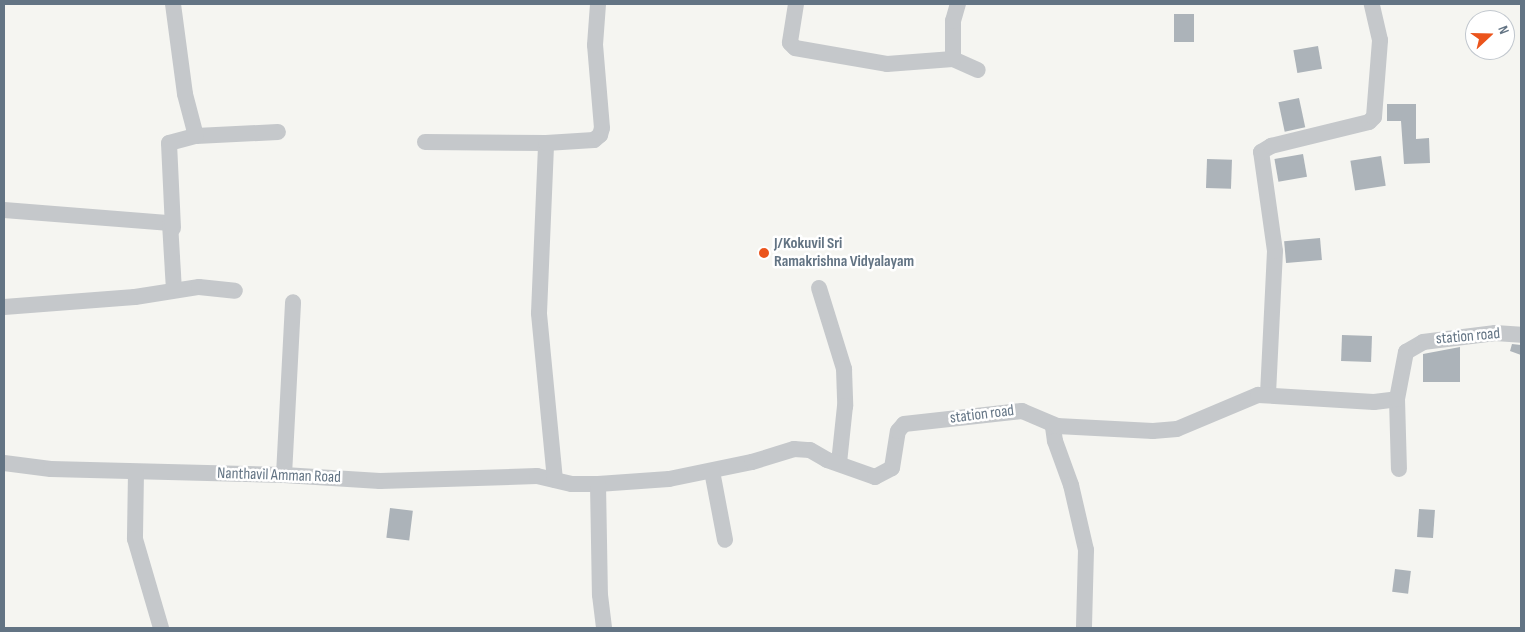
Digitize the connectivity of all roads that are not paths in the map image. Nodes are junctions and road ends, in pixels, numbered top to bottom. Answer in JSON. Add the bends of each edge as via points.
{"nodes":[{"id":1,"x":174,"y":4,"type":"edge"},
{"id":2,"x":598,"y":4,"type":"edge"},
{"id":3,"x":796,"y":4,"type":"edge"},
{"id":4,"x":958,"y":4,"type":"edge"},
{"id":5,"x":1372,"y":4,"type":"edge"},
{"id":6,"x":953,"y":59,"type":"junction"},
{"id":7,"x":978,"y":70,"type":"dead end"},
{"id":8,"x":278,"y":132,"type":"dead end"},
{"id":9,"x":196,"y":136,"type":"junction"},
{"id":10,"x":425,"y":142,"type":"dead end"},
{"id":11,"x":546,"y":143,"type":"junction"},
{"id":12,"x":4,"y":210,"type":"edge"},
{"id":13,"x":173,"y":228,"type":"junction"},
{"id":14,"x":819,"y":288,"type":"dead end"},
{"id":15,"x":174,"y":290,"type":"junction"},
{"id":16,"x":235,"y":292,"type":"dead end"},
{"id":17,"x":293,"y":302,"type":"dead end"},
{"id":18,"x":4,"y":307,"type":"edge"},
{"id":19,"x":1521,"y":335,"type":"edge"},
{"id":20,"x":1268,"y":394,"type":"junction"},
{"id":21,"x":1397,"y":399,"type":"junction"},
{"id":22,"x":1058,"y":426,"type":"junction"},
{"id":23,"x":4,"y":463,"type":"edge"},
{"id":24,"x":839,"y":463,"type":"junction"},
{"id":25,"x":1399,"y":469,"type":"dead end"},
{"id":26,"x":712,"y":470,"type":"junction"},
{"id":27,"x":136,"y":472,"type":"junction"},
{"id":28,"x":284,"y":475,"type":"junction"},
{"id":29,"x":555,"y":480,"type":"junction"},
{"id":30,"x":598,"y":484,"type":"junction"},
{"id":31,"x":726,"y":540,"type":"dead end"},
{"id":32,"x":160,"y":628,"type":"edge"},
{"id":33,"x":604,"y":628,"type":"edge"},
{"id":34,"x":1084,"y":628,"type":"edge"}],
"edges":[{"from":1,"to":9,"type":"street","via":[[185,94]]},
{"from":2,"to":11,"type":"street","via":[[596,45],[600,135],[594,140]]},
{"from":3,"to":6,"type":"street","via":[[790,43],[795,48],[887,64]]},
{"from":4,"to":6,"type":"street","via":[[953,21]]},
{"from":5,"to":20,"type":"street","via":[[1380,40],[1374,117],[1369,122],[1271,146],[1261,152],[1275,251]]},
{"from":6,"to":7,"type":"street"},
{"from":8,"to":9,"type":"street"},
{"from":9,"to":13,"type":"street","via":[[169,143]]},
{"from":10,"to":11,"type":"street"},
{"from":11,"to":29,"type":"street","via":[[539,313]]},
{"from":12,"to":13,"type":"street","via":[[164,222]]},
{"from":13,"to":15,"type":"street"},
{"from":14,"to":24,"type":"street","via":[[844,369],[846,406]]},
{"from":15,"to":16,"type":"street","via":[[200,287]]},
{"from":15,"to":18,"type":"street","via":[[135,297]]},
{"from":17,"to":28,"type":"street"},
{"from":19,"to":21,"type":"street","name":"station road","via":[[1495,332],[1423,342],[1406,352]]},
{"from":20,"to":21,"type":"street","name":"station road","via":[[1374,402]]},
{"from":20,"to":22,"type":"street","name":"station road","via":[[1258,395],[1177,429],[1153,431]]},
{"from":21,"to":25,"type":"street"},
{"from":22,"to":24,"type":"street","name":"station road","via":[[1022,411],[904,424],[898,431],[892,468],[875,477]]},
{"from":22,"to":34,"type":"street","via":[[1053,427],[1055,441],[1072,485],[1086,550]]},
{"from":23,"to":27,"type":"street","name":"Nanthavil Amman Road"},
{"from":24,"to":26,"type":"street","name":"station road","via":[[810,450],[794,449]]},
{"from":26,"to":30,"type":"street","name":"station road","via":[[669,479]]},
{"from":26,"to":31,"type":"street"},
{"from":27,"to":28,"type":"street","name":"Nanthavil Amman Road"},
{"from":27,"to":32,"type":"street","via":[[135,539]]},
{"from":28,"to":29,"type":"street","name":"Nanthavil Amman Road","via":[[380,481],[537,476]]},
{"from":29,"to":30,"type":"street","name":"station road"},
{"from":30,"to":33,"type":"street","via":[[600,595]]}]}
